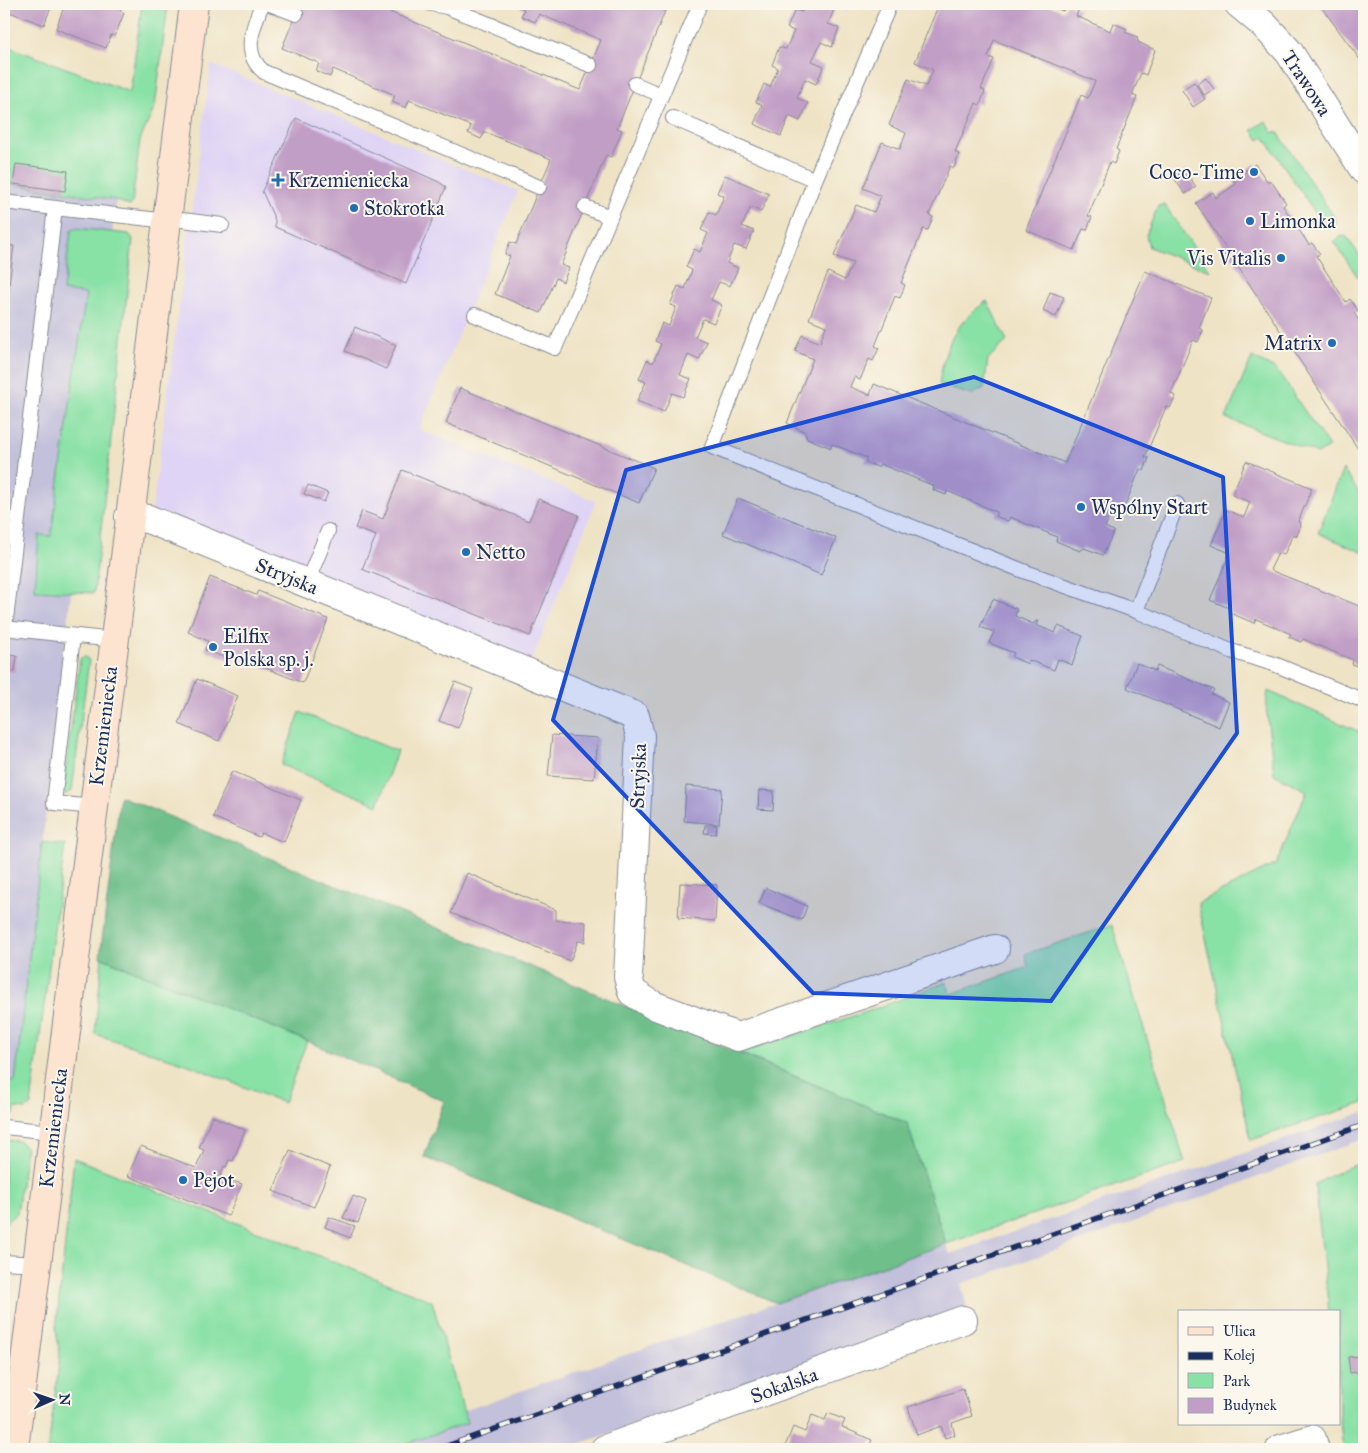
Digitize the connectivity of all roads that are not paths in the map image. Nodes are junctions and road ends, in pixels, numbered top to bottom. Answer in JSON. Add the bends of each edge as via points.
{"nodes":[{"id":1,"x":194,"y":4,"type":"edge"},
{"id":2,"x":262,"y":4,"type":"edge"},
{"id":3,"x":270,"y":4,"type":"edge"},
{"id":4,"x":431,"y":4,"type":"edge"},
{"id":5,"x":700,"y":4,"type":"edge"},
{"id":6,"x":890,"y":4,"type":"edge"},
{"id":7,"x":1239,"y":4,"type":"edge"},
{"id":8,"x":296,"y":14,"type":"dead end"},
{"id":9,"x":590,"y":65,"type":"dead end"},
{"id":10,"x":635,"y":84,"type":"dead end"},
{"id":11,"x":661,"y":94,"type":"junction"},
{"id":12,"x":673,"y":118,"type":"dead end"},
{"id":13,"x":1364,"y":170,"type":"edge"},
{"id":14,"x":815,"y":180,"type":"junction"},
{"id":15,"x":539,"y":187,"type":"dead end"},
{"id":16,"x":4,"y":202,"type":"edge"},
{"id":17,"x":585,"y":207,"type":"dead end"},
{"id":18,"x":55,"y":208,"type":"junction"},
{"id":19,"x":610,"y":217,"type":"junction"},
{"id":20,"x":167,"y":220,"type":"junction"},
{"id":21,"x":222,"y":226,"type":"dead end"},
{"id":22,"x":475,"y":315,"type":"dead end"},
{"id":23,"x":1177,"y":504,"type":"dead end"},
{"id":24,"x":129,"y":517,"type":"junction"},
{"id":25,"x":328,"y":531,"type":"dead end"},
{"id":26,"x":306,"y":585,"type":"junction"},
{"id":27,"x":1136,"y":611,"type":"junction"},
{"id":28,"x":4,"y":628,"type":"edge"},
{"id":29,"x":73,"y":636,"type":"junction"},
{"id":30,"x":114,"y":640,"type":"junction"},
{"id":31,"x":1364,"y":701,"type":"edge"},
{"id":32,"x":93,"y":807,"type":"junction"},
{"id":33,"x":995,"y":950,"type":"dead end"},
{"id":34,"x":4,"y":1127,"type":"edge"},
{"id":35,"x":52,"y":1132,"type":"junction"},
{"id":36,"x":4,"y":1262,"type":"edge"},
{"id":37,"x":36,"y":1264,"type":"junction"},
{"id":38,"x":963,"y":1320,"type":"dead end"},
{"id":39,"x":14,"y":1449,"type":"edge"},
{"id":40,"x":605,"y":1449,"type":"edge"},
{"id":41,"x":1280,"y":1449,"type":"edge"},
{"id":42,"x":1315,"y":1449,"type":"edge"}],
"edges":[{"from":1,"to":20,"type":"street","name":"Krzemieniecka"},
{"from":2,"to":15,"type":"lane","via":[[253,27],[250,50],[253,60],[264,72]]},
{"from":3,"to":8,"type":"lane"},
{"from":4,"to":9,"type":"lane","via":[[447,7]]},
{"from":5,"to":11,"type":"lane"},
{"from":6,"to":14,"type":"lane"},
{"from":7,"to":13,"type":"street","name":"Trawowa","via":[[1289,52]]},
{"from":10,"to":11,"type":"lane"},
{"from":11,"to":19,"type":"lane"},
{"from":12,"to":14,"type":"lane"},
{"from":14,"to":27,"type":"lane","via":[[712,447],[1026,572]]},
{"from":16,"to":18,"type":"lane"},
{"from":17,"to":19,"type":"lane"},
{"from":18,"to":20,"type":"lane"},
{"from":18,"to":28,"type":"lane"},
{"from":19,"to":22,"type":"lane","via":[[555,348]]},
{"from":20,"to":21,"type":"lane"},
{"from":20,"to":24,"type":"street","name":"Krzemieniecka"},
{"from":23,"to":27,"type":"lane"},
{"from":24,"to":26,"type":"street","name":"Stryjska","via":[[148,519]]},
{"from":24,"to":30,"type":"street","name":"Krzemieniecka"},
{"from":25,"to":26,"type":"lane"},
{"from":26,"to":33,"type":"street","name":"Stryjska","via":[[635,716],[640,736],[628,977],[632,992],[653,1005],[738,1037]]},
{"from":27,"to":31,"type":"lane"},
{"from":28,"to":29,"type":"lane"},
{"from":29,"to":30,"type":"lane"},
{"from":29,"to":32,"type":"lane","via":[[54,803]]},
{"from":30,"to":32,"type":"street","name":"Krzemieniecka"},
{"from":32,"to":35,"type":"street","name":"Krzemieniecka"},
{"from":34,"to":35,"type":"lane"},
{"from":35,"to":37,"type":"street","name":"Krzemieniecka"},
{"from":36,"to":37,"type":"lane"},
{"from":37,"to":39,"type":"street","name":"Krzemieniecka"},
{"from":38,"to":40,"type":"street","name":"Sokalska"},
{"from":41,"to":42,"type":"street","via":[[1312,1439]]}]}
